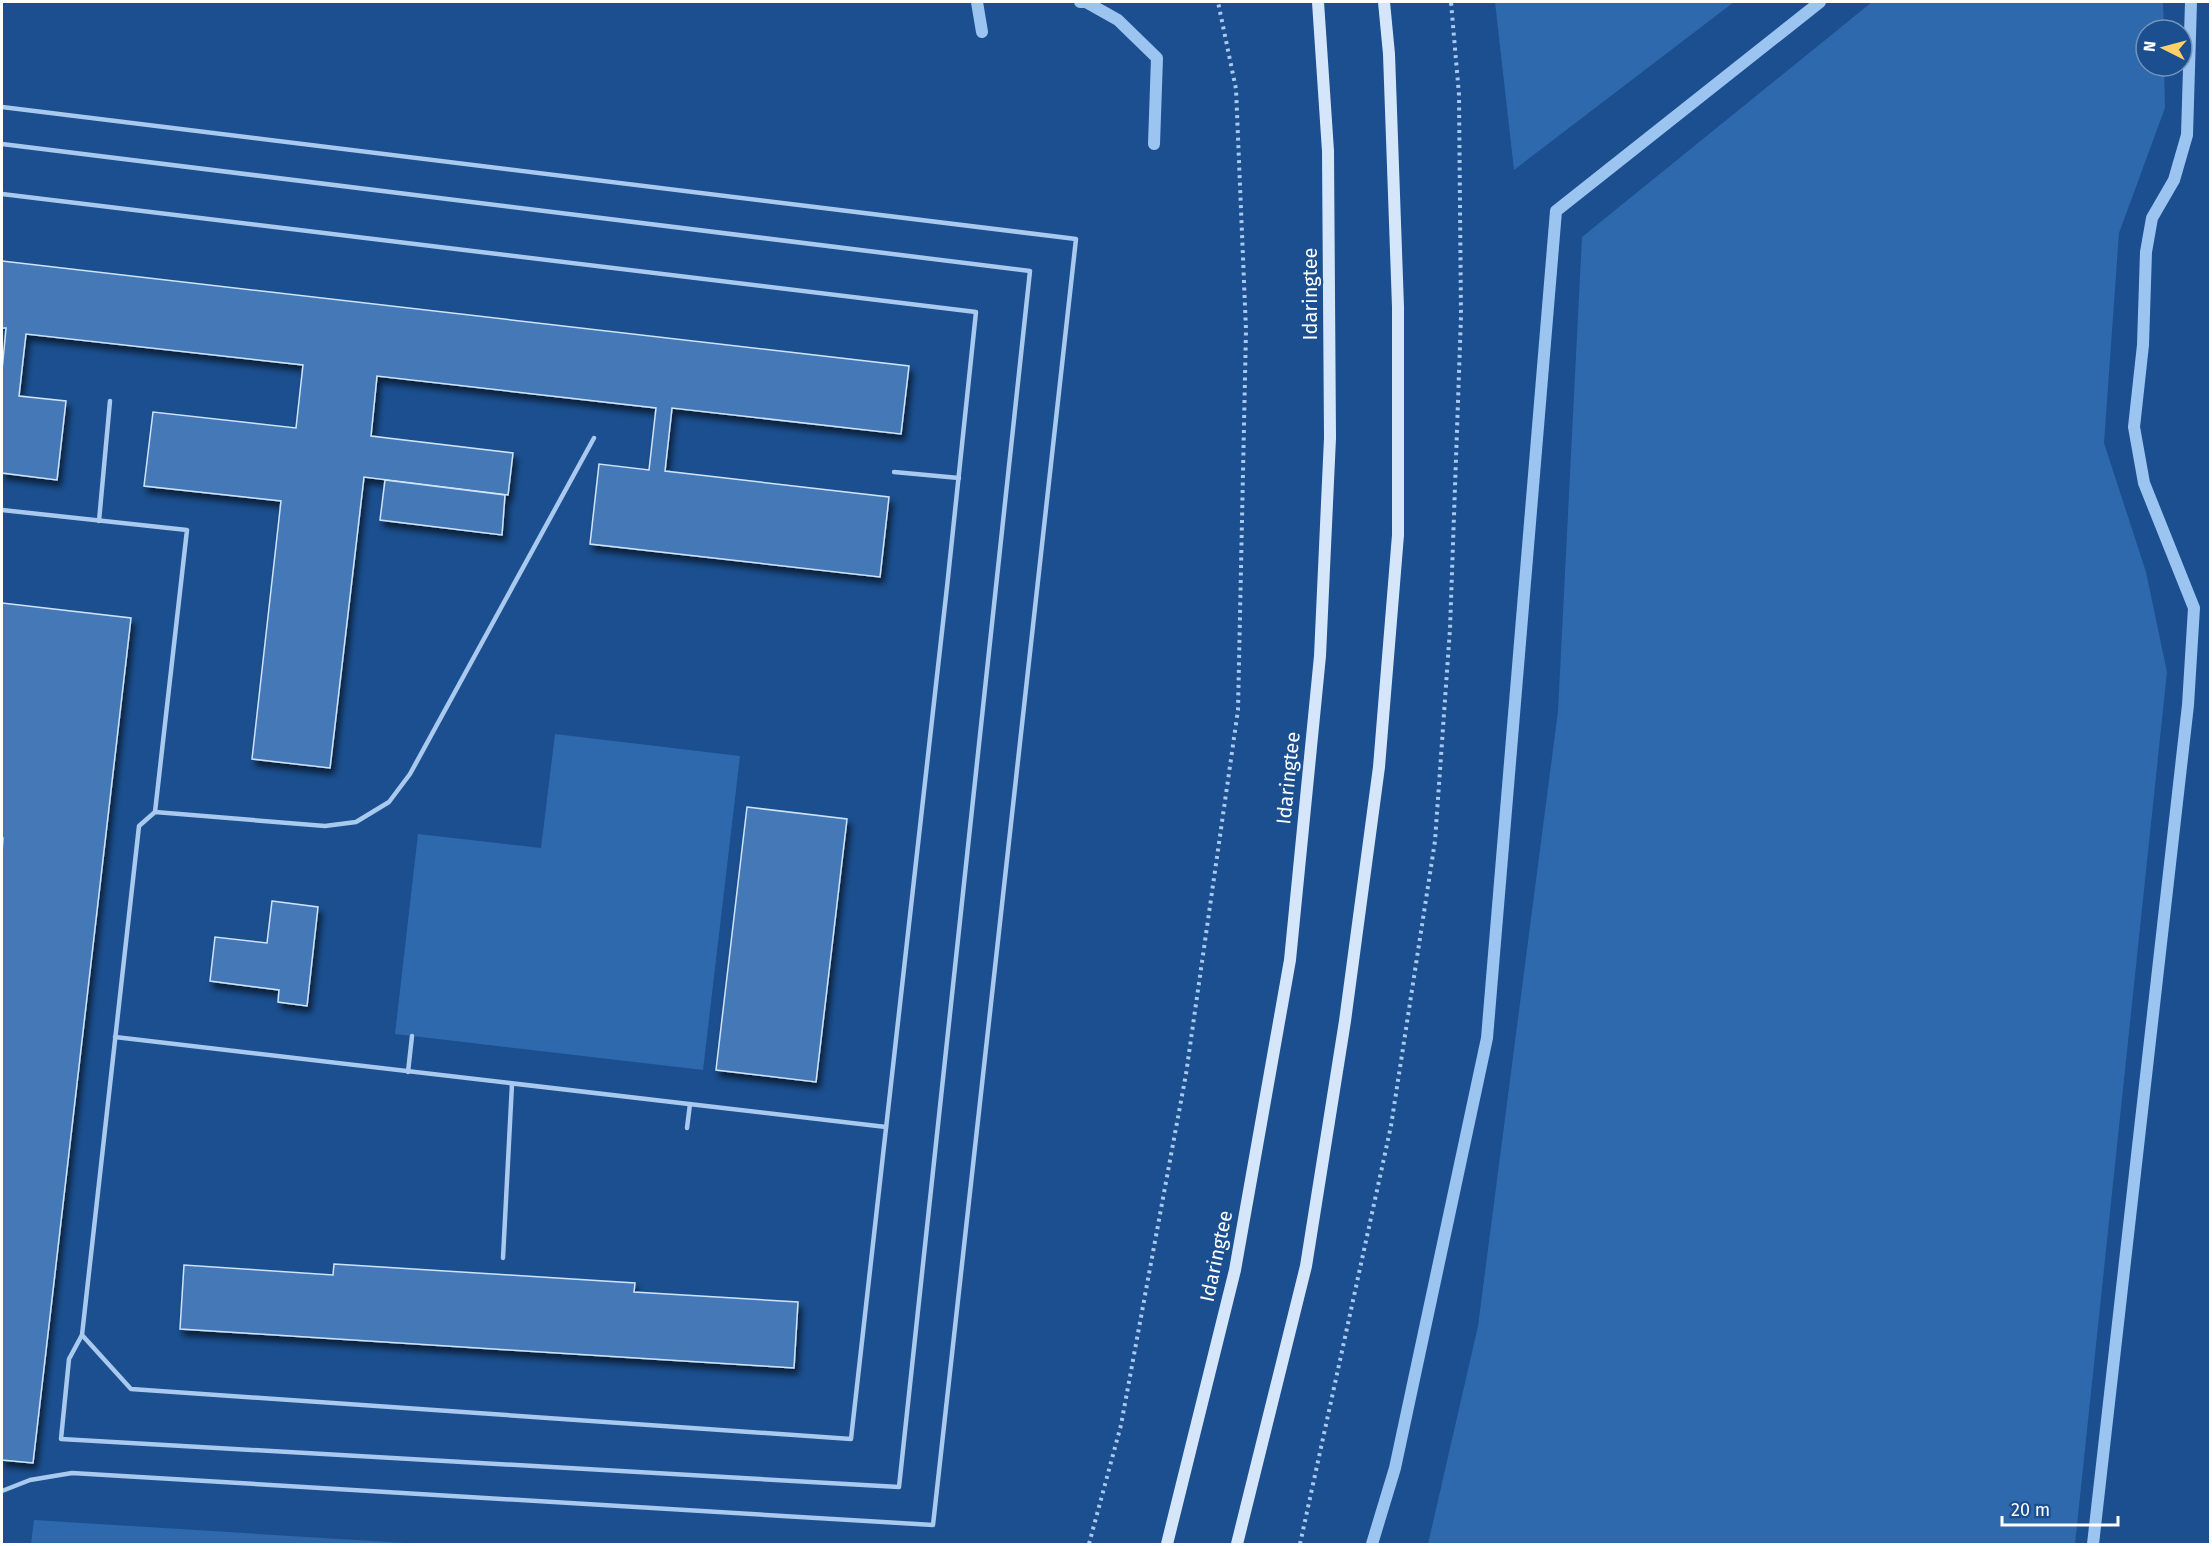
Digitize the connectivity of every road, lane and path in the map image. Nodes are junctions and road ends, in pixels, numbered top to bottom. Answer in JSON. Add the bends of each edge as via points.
{"nodes":[{"id":1,"x":1218,"y":2,"type":"edge"},
{"id":2,"x":1318,"y":2,"type":"edge"},
{"id":3,"x":1384,"y":2,"type":"edge"},
{"id":4,"x":1451,"y":2,"type":"edge"},
{"id":5,"x":2,"y":107,"type":"edge"},
{"id":6,"x":2,"y":144,"type":"edge"},
{"id":7,"x":2,"y":194,"type":"edge"},
{"id":8,"x":110,"y":401,"type":"dead end"},
{"id":9,"x":594,"y":438,"type":"dead end"},
{"id":10,"x":894,"y":472,"type":"dead end"},
{"id":11,"x":959,"y":478,"type":"junction"},
{"id":12,"x":2,"y":510,"type":"edge"},
{"id":13,"x":99,"y":521,"type":"junction"},
{"id":14,"x":155,"y":812,"type":"junction"},
{"id":15,"x":412,"y":1036,"type":"dead end"},
{"id":16,"x":115,"y":1037,"type":"junction"},
{"id":17,"x":408,"y":1072,"type":"junction"},
{"id":18,"x":512,"y":1083,"type":"junction"},
{"id":19,"x":690,"y":1104,"type":"junction"},
{"id":20,"x":886,"y":1127,"type":"junction"},
{"id":21,"x":687,"y":1128,"type":"dead end"},
{"id":22,"x":503,"y":1258,"type":"dead end"},
{"id":23,"x":82,"y":1335,"type":"junction"},
{"id":24,"x":2,"y":1491,"type":"edge"},
{"id":25,"x":1089,"y":1545,"type":"edge"},
{"id":26,"x":1167,"y":1545,"type":"edge"},
{"id":27,"x":1237,"y":1545,"type":"edge"},
{"id":28,"x":1300,"y":1545,"type":"edge"}],
"edges":[{"from":1,"to":25,"type":"path","via":[[1236,89],[1246,330],[1238,710],[1186,1074],[1121,1425]]},
{"from":2,"to":26,"type":"main road","name":"Idaringtee","via":[[1328,151],[1330,426],[1320,656],[1290,960],[1235,1270]]},
{"from":3,"to":27,"type":"main road","via":[[1398,307],[1398,536],[1379,768],[1345,1021],[1306,1266]]},
{"from":4,"to":28,"type":"path","via":[[1459,95],[1461,316],[1450,628],[1435,841],[1390,1126]]},
{"from":5,"to":24,"type":"lane","via":[[1076,239],[933,1525],[72,1473],[30,1480]]},
{"from":6,"to":23,"type":"lane","via":[[1030,271],[898,1487],[61,1439],[69,1359]]},
{"from":7,"to":11,"type":"lane","via":[[976,312]]},
{"from":8,"to":13,"type":"lane"},
{"from":9,"to":14,"type":"lane","via":[[410,774],[389,802],[356,822],[325,826]]},
{"from":10,"to":11,"type":"lane"},
{"from":11,"to":20,"type":"lane"},
{"from":12,"to":13,"type":"lane"},
{"from":13,"to":14,"type":"lane","via":[[187,530]]},
{"from":14,"to":16,"type":"lane","via":[[139,826]]},
{"from":15,"to":17,"type":"lane"},
{"from":16,"to":17,"type":"lane"},
{"from":16,"to":23,"type":"lane"},
{"from":17,"to":18,"type":"lane"},
{"from":18,"to":19,"type":"lane"},
{"from":18,"to":22,"type":"lane"},
{"from":19,"to":20,"type":"lane"},
{"from":19,"to":21,"type":"lane"},
{"from":20,"to":23,"type":"lane","via":[[851,1439],[131,1389]]}]}
